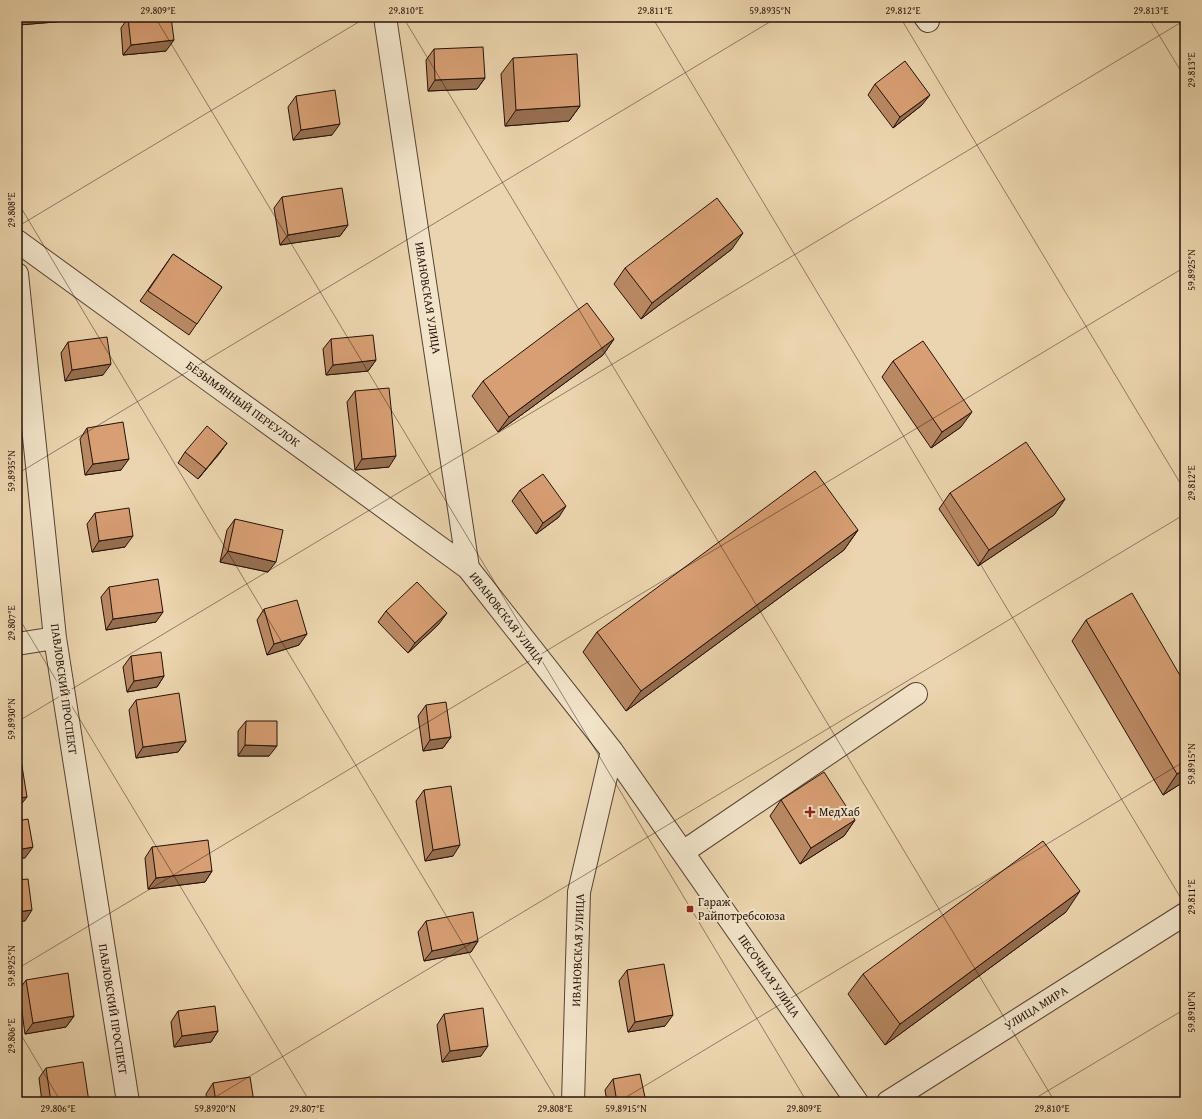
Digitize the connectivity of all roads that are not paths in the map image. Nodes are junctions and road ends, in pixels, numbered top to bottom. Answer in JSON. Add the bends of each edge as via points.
{"nodes":[{"id":1,"x":385,"y":17,"type":"edge"},
{"id":2,"x":17,"y":241,"type":"edge"},
{"id":3,"x":17,"y":274,"type":"edge"},
{"id":4,"x":468,"y":568,"type":"junction"},
{"id":5,"x":55,"y":638,"type":"junction"},
{"id":6,"x":17,"y":644,"type":"edge"},
{"id":7,"x":916,"y":694,"type":"dead end"},
{"id":8,"x":612,"y":751,"type":"junction"},
{"id":9,"x":683,"y":852,"type":"junction"},
{"id":10,"x":1185,"y":914,"type":"edge"},
{"id":11,"x":128,"y":1102,"type":"edge"},
{"id":12,"x":573,"y":1102,"type":"edge"},
{"id":13,"x":857,"y":1102,"type":"edge"},
{"id":14,"x":888,"y":1102,"type":"edge"}],
"edges":[{"from":1,"to":4,"type":"street","name":"ИВАНОВСКАЯ УЛИЦА"},
{"from":2,"to":4,"type":"street","name":"БЕЗЫМЯННЫЙ ПЕРЕУЛОК"},
{"from":3,"to":5,"type":"street","name":"ПАВЛОВСКИЙ ПРОСПЕКТ"},
{"from":4,"to":8,"type":"street","name":"ИВАНОВСКАЯ УЛИЦА"},
{"from":5,"to":6,"type":"street"},
{"from":5,"to":11,"type":"street","name":"ПАВЛОВСКИЙ ПРОСПЕКТ"},
{"from":7,"to":9,"type":"street"},
{"from":8,"to":9,"type":"street","name":"ПЕСОЧНАЯ УЛИЦА"},
{"from":8,"to":12,"type":"street","name":"ИВАНОВСКАЯ УЛИЦА","via":[[579,892]]},
{"from":9,"to":13,"type":"street","name":"ПЕСОЧНАЯ УЛИЦА"},
{"from":10,"to":14,"type":"street","name":"УЛИЦА МИРА"}]}
